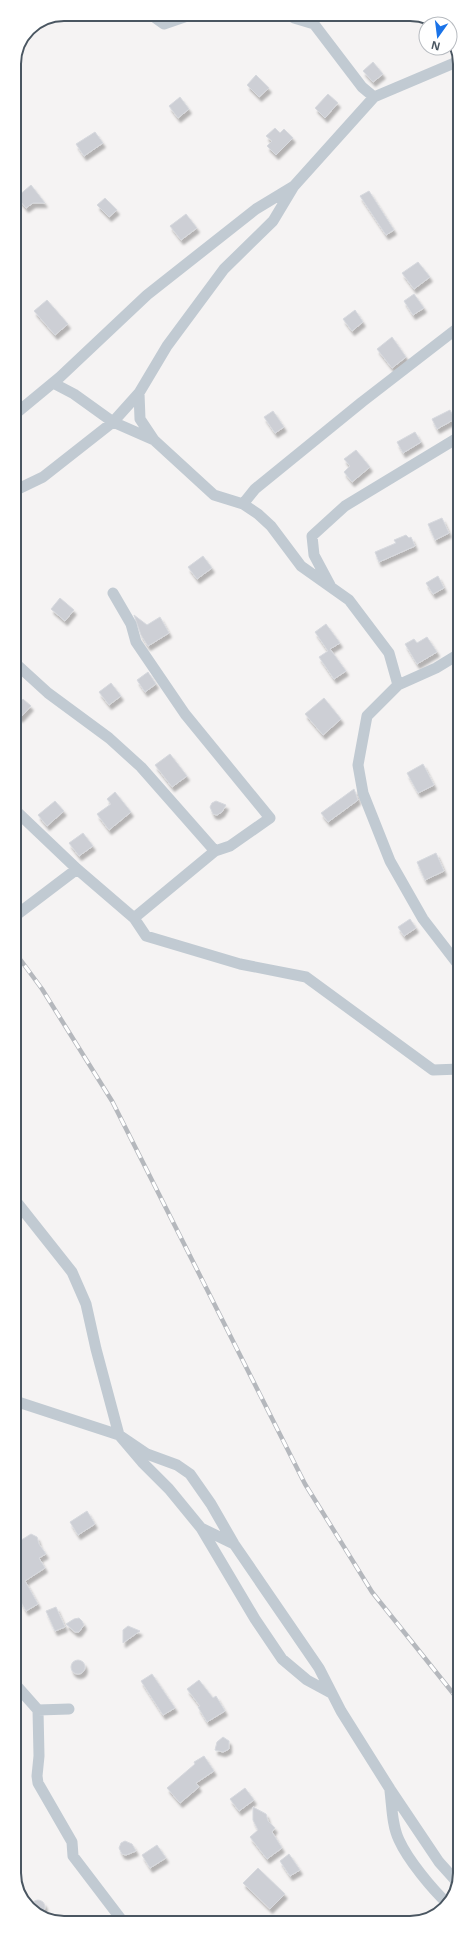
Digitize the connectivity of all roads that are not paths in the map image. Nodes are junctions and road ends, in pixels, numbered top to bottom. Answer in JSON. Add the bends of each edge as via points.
{"nodes":[{"id":1,"x":160,"y":21,"type":"edge"},
{"id":2,"x":173,"y":21,"type":"edge"},
{"id":3,"x":306,"y":21,"type":"edge"},
{"id":4,"x":453,"y":63,"type":"edge"},
{"id":5,"x":374,"y":97,"type":"junction"},
{"id":6,"x":294,"y":186,"type":"junction"},
{"id":7,"x":453,"y":332,"type":"edge"},
{"id":8,"x":53,"y":384,"type":"junction"},
{"id":9,"x":139,"y":393,"type":"junction"},
{"id":10,"x":21,"y":409,"type":"edge"},
{"id":11,"x":113,"y":422,"type":"junction"},
{"id":12,"x":154,"y":440,"type":"junction"},
{"id":13,"x":453,"y":441,"type":"edge"},
{"id":14,"x":21,"y":488,"type":"edge"},
{"id":15,"x":243,"y":504,"type":"junction"},
{"id":16,"x":333,"y":589,"type":"junction"},
{"id":17,"x":113,"y":593,"type":"dead end"},
{"id":18,"x":453,"y":658,"type":"edge"},
{"id":19,"x":21,"y":668,"type":"edge"},
{"id":20,"x":398,"y":685,"type":"junction"},
{"id":21,"x":21,"y":816,"type":"edge"},
{"id":22,"x":215,"y":852,"type":"junction"},
{"id":23,"x":77,"y":869,"type":"junction"},
{"id":24,"x":21,"y":911,"type":"edge"},
{"id":25,"x":134,"y":918,"type":"junction"},
{"id":26,"x":453,"y":958,"type":"edge"},
{"id":27,"x":453,"y":1069,"type":"edge"},
{"id":28,"x":21,"y":1208,"type":"edge"},
{"id":29,"x":21,"y":1403,"type":"edge"},
{"id":30,"x":119,"y":1435,"type":"junction"},
{"id":31,"x":201,"y":1528,"type":"junction"},
{"id":32,"x":234,"y":1544,"type":"junction"},
{"id":33,"x":21,"y":1691,"type":"edge"},
{"id":34,"x":331,"y":1693,"type":"junction"},
{"id":35,"x":69,"y":1709,"type":"dead end"},
{"id":36,"x":38,"y":1710,"type":"junction"},
{"id":37,"x":390,"y":1789,"type":"junction"},
{"id":38,"x":452,"y":1877,"type":"edge"},
{"id":39,"x":444,"y":1899,"type":"edge"},
{"id":40,"x":119,"y":1916,"type":"edge"}],
"edges":[{"from":1,"to":2,"type":"street","via":[[164,24]]},
{"from":3,"to":5,"type":"street","via":[[314,24],[362,86]]},
{"from":4,"to":5,"type":"street"},
{"from":5,"to":6,"type":"street"},
{"from":6,"to":8,"type":"street","via":[[256,209],[147,295]]},
{"from":6,"to":9,"type":"street","via":[[273,221],[224,269],[167,346]]},
{"from":7,"to":15,"type":"street","via":[[267,479]]},
{"from":8,"to":10,"type":"street"},
{"from":8,"to":11,"type":"street","via":[[74,394]]},
{"from":9,"to":11,"type":"street"},
{"from":9,"to":12,"type":"street","via":[[140,419]]},
{"from":11,"to":12,"type":"street"},
{"from":11,"to":14,"type":"street","via":[[43,477]]},
{"from":12,"to":15,"type":"street","via":[[214,495]]},
{"from":13,"to":16,"type":"street","via":[[344,506],[312,536],[314,555]]},
{"from":15,"to":16,"type":"street","via":[[271,526],[301,566]]},
{"from":16,"to":20,"type":"street","via":[[349,600],[389,653]]},
{"from":17,"to":22,"type":"street","via":[[131,624],[136,642],[185,714],[270,818],[230,846]]},
{"from":18,"to":20,"type":"street"},
{"from":19,"to":22,"type":"street","via":[[48,693],[109,738],[141,767]]},
{"from":20,"to":26,"type":"street","via":[[367,716],[358,765],[363,793],[390,861],[423,919]]},
{"from":21,"to":23,"type":"street"},
{"from":22,"to":25,"type":"street"},
{"from":23,"to":24,"type":"street"},
{"from":23,"to":25,"type":"street"},
{"from":25,"to":27,"type":"street","via":[[146,936],[240,964],[306,977],[433,1070]]},
{"from":28,"to":30,"type":"street","via":[[72,1272],[83,1297]]},
{"from":29,"to":30,"type":"street"},
{"from":30,"to":31,"type":"street"},
{"from":30,"to":32,"type":"street","via":[[147,1454],[177,1465],[190,1474]]},
{"from":31,"to":32,"type":"street"},
{"from":31,"to":34,"type":"street","via":[[282,1659],[307,1680]]},
{"from":32,"to":34,"type":"street","via":[[302,1641]]},
{"from":33,"to":36,"type":"street"},
{"from":34,"to":37,"type":"street"},
{"from":35,"to":36,"type":"street"},
{"from":36,"to":40,"type":"street","via":[[38,1783],[72,1842],[73,1856]]},
{"from":37,"to":38,"type":"street","via":[[439,1862]]},
{"from":37,"to":39,"type":"street","via":[[399,1840],[422,1874]]}]}
